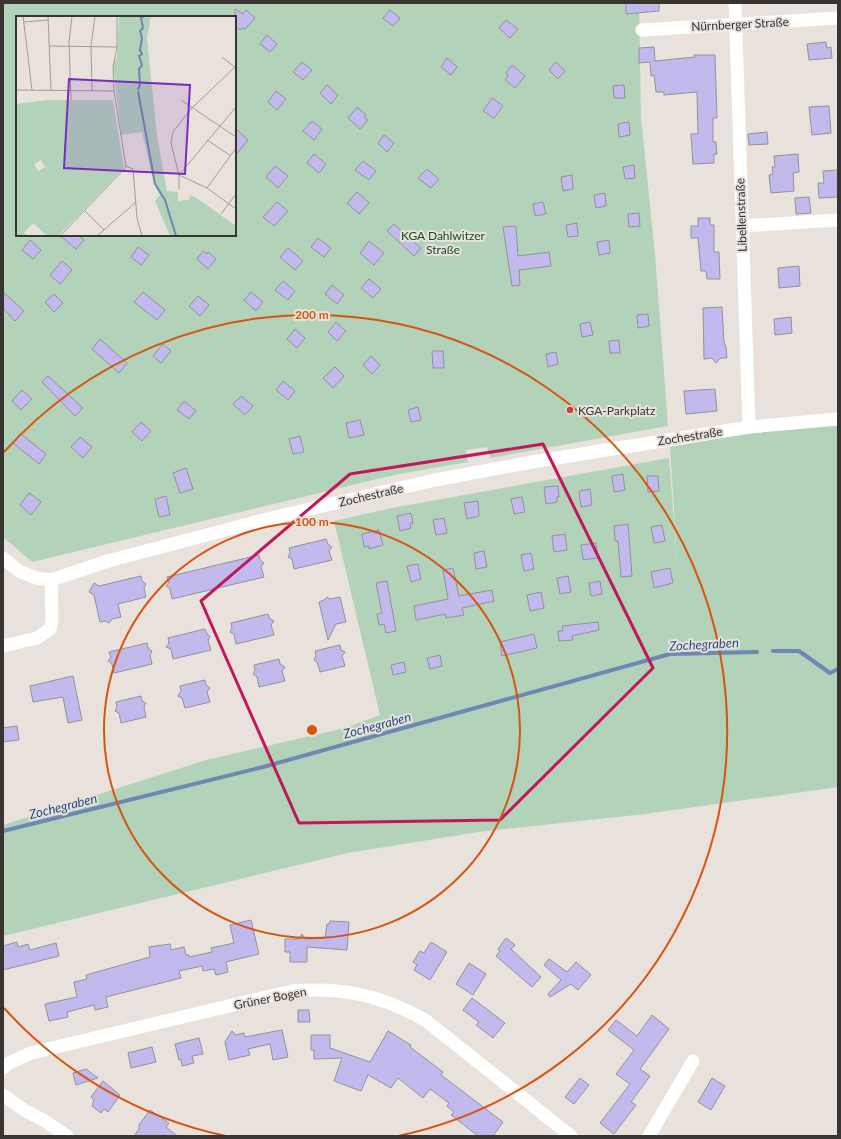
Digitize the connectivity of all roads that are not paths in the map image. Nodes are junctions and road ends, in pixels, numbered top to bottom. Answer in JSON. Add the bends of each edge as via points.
{"nodes":[{"id":1,"x":735,"y":3,"type":"edge"},
{"id":2,"x":838,"y":18,"type":"edge"},
{"id":3,"x":736,"y":24,"type":"junction"},
{"id":4,"x":642,"y":30,"type":"dead end"},
{"id":5,"x":838,"y":220,"type":"edge"},
{"id":6,"x":742,"y":226,"type":"junction"},
{"id":7,"x":838,"y":419,"type":"edge"},
{"id":8,"x":749,"y":426,"type":"junction"},
{"id":9,"x":3,"y":558,"type":"edge"},
{"id":10,"x":51,"y":580,"type":"junction"},
{"id":11,"x":3,"y":646,"type":"edge"},
{"id":12,"x":693,"y":1061,"type":"dead end"},
{"id":13,"x":3,"y":1068,"type":"edge"},
{"id":14,"x":3,"y":1095,"type":"edge"},
{"id":15,"x":67,"y":1136,"type":"edge"},
{"id":16,"x":571,"y":1136,"type":"edge"},
{"id":17,"x":649,"y":1136,"type":"edge"}],
"edges":[{"from":1,"to":3,"type":"street","name":"Libellenstraße"},
{"from":2,"to":3,"type":"street","name":"Nürnberger Straße"},
{"from":3,"to":4,"type":"street","name":"Nürnberger Straße"},
{"from":3,"to":6,"type":"street","name":"Libellenstraße"},
{"from":5,"to":6,"type":"street"},
{"from":6,"to":8,"type":"street","name":"Libellenstraße"},
{"from":7,"to":8,"type":"street","name":"Zochestraße"},
{"from":8,"to":10,"type":"street","name":"Zochestraße","via":[[532,462],[379,492],[108,561]]},
{"from":9,"to":10,"type":"street","via":[[20,571],[36,578]]},
{"from":10,"to":11,"type":"street","via":[[50,629],[37,638]]},
{"from":12,"to":17,"type":"street"},
{"from":13,"to":16,"type":"street","name":"Grüner Bogen","via":[[31,1054],[292,991],[343,991],[379,999],[425,1020]]},
{"from":14,"to":15,"type":"street"}]}
